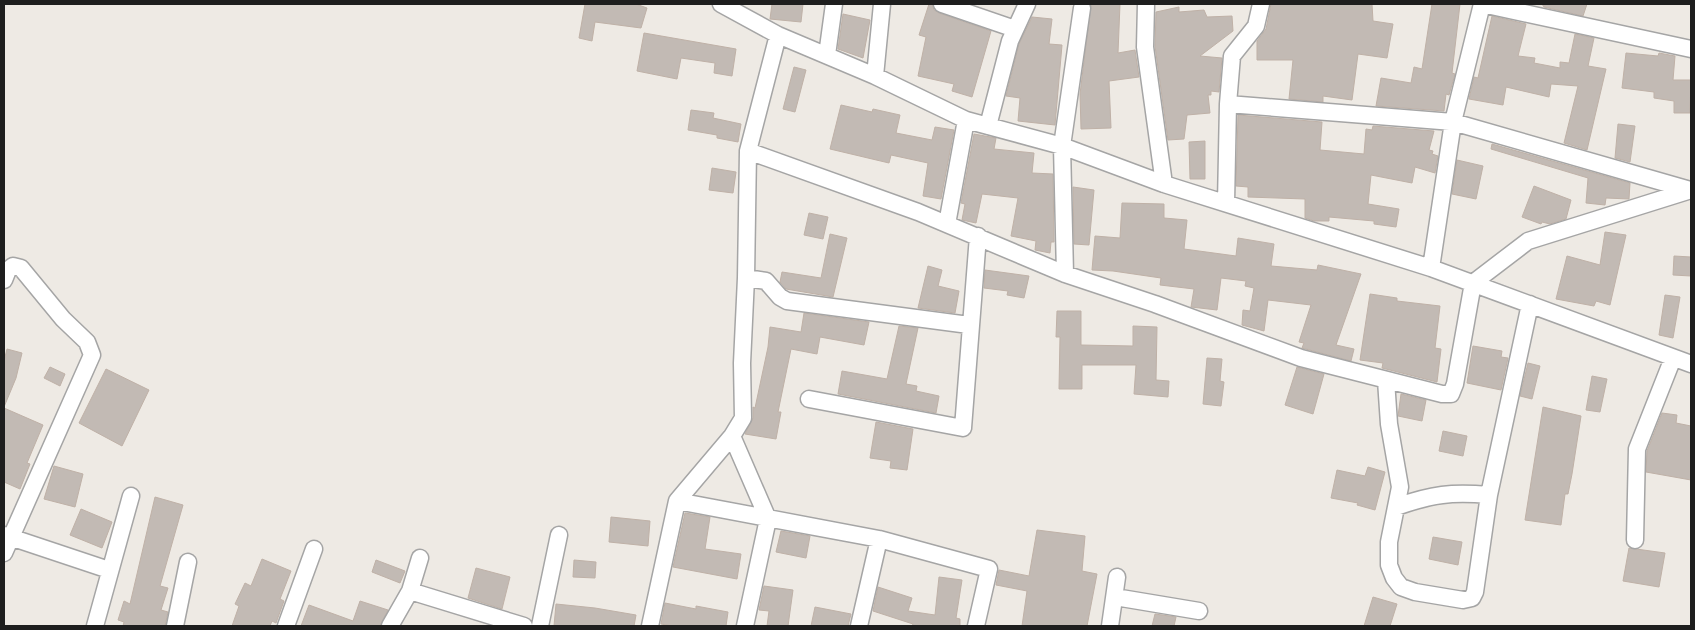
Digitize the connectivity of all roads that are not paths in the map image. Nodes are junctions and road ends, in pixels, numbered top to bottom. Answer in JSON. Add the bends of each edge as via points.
{"nodes":[{"id":1,"x":721,"y":4,"type":"edge"},
{"id":2,"x":834,"y":4,"type":"edge"},
{"id":3,"x":882,"y":4,"type":"edge"},
{"id":4,"x":942,"y":4,"type":"edge"},
{"id":5,"x":1027,"y":4,"type":"edge"},
{"id":6,"x":1146,"y":4,"type":"edge"},
{"id":7,"x":1261,"y":4,"type":"edge"},
{"id":8,"x":1482,"y":4,"type":"edge"},
{"id":9,"x":1082,"y":8,"type":"dead end"},
{"id":10,"x":1015,"y":29,"type":"junction"},
{"id":11,"x":778,"y":35,"type":"junction"},
{"id":12,"x":1691,"y":49,"type":"edge"},
{"id":13,"x":827,"y":55,"type":"junction"},
{"id":14,"x":875,"y":76,"type":"junction"},
{"id":15,"x":1228,"y":104,"type":"junction"},
{"id":16,"x":966,"y":120,"type":"junction"},
{"id":17,"x":1453,"y":122,"type":"junction"},
{"id":18,"x":988,"y":126,"type":"junction"},
{"id":19,"x":1062,"y":146,"type":"junction"},
{"id":20,"x":748,"y":151,"type":"junction"},
{"id":21,"x":1164,"y":184,"type":"junction"},
{"id":22,"x":1691,"y":190,"type":"edge"},
{"id":23,"x":1226,"y":203,"type":"junction"},
{"id":24,"x":947,"y":224,"type":"junction"},
{"id":25,"x":978,"y":236,"type":"junction"},
{"id":26,"x":1432,"y":268,"type":"junction"},
{"id":27,"x":1065,"y":274,"type":"junction"},
{"id":28,"x":746,"y":278,"type":"junction"},
{"id":29,"x":4,"y":280,"type":"edge"},
{"id":30,"x":1473,"y":284,"type":"junction"},
{"id":31,"x":1530,"y":304,"type":"junction"},
{"id":32,"x":969,"y":325,"type":"junction"},
{"id":33,"x":1673,"y":358,"type":"junction"},
{"id":34,"x":1691,"y":364,"type":"edge"},
{"id":35,"x":1386,"y":380,"type":"junction"},
{"id":36,"x":809,"y":399,"type":"dead end"},
{"id":37,"x":732,"y":436,"type":"junction"},
{"id":38,"x":1489,"y":495,"type":"junction"},
{"id":39,"x":132,"y":496,"type":"dead end"},
{"id":40,"x":677,"y":501,"type":"junction"},
{"id":41,"x":1396,"y":507,"type":"junction"},
{"id":42,"x":768,"y":519,"type":"junction"},
{"id":43,"x":559,"y":535,"type":"dead end"},
{"id":44,"x":6,"y":536,"type":"edge"},
{"id":45,"x":879,"y":539,"type":"junction"},
{"id":46,"x":1635,"y":540,"type":"dead end"},
{"id":47,"x":314,"y":549,"type":"dead end"},
{"id":48,"x":4,"y":553,"type":"edge"},
{"id":49,"x":420,"y":558,"type":"dead end"},
{"id":50,"x":188,"y":562,"type":"dead end"},
{"id":51,"x":110,"y":570,"type":"junction"},
{"id":52,"x":1117,"y":577,"type":"dead end"},
{"id":53,"x":410,"y":591,"type":"junction"},
{"id":54,"x":1115,"y":597,"type":"junction"},
{"id":55,"x":1198,"y":611,"type":"dead end"},
{"id":56,"x":95,"y":626,"type":"edge"},
{"id":57,"x":175,"y":626,"type":"edge"},
{"id":58,"x":286,"y":626,"type":"edge"},
{"id":59,"x":390,"y":626,"type":"edge"},
{"id":60,"x":524,"y":626,"type":"edge"},
{"id":61,"x":540,"y":626,"type":"edge"},
{"id":62,"x":650,"y":626,"type":"edge"},
{"id":63,"x":745,"y":626,"type":"edge"},
{"id":64,"x":859,"y":626,"type":"edge"},
{"id":65,"x":976,"y":626,"type":"edge"},
{"id":66,"x":1110,"y":626,"type":"edge"}],
"edges":[{"from":1,"to":11,"type":"street"},
{"from":2,"to":13,"type":"street"},
{"from":3,"to":14,"type":"street"},
{"from":4,"to":10,"type":"street"},
{"from":5,"to":10,"type":"street"},
{"from":6,"to":21,"type":"street","via":[[1145,47]]},
{"from":7,"to":15,"type":"street","via":[[1256,26],[1232,56]]},
{"from":8,"to":12,"type":"street"},
{"from":8,"to":17,"type":"street"},
{"from":9,"to":19,"type":"street"},
{"from":10,"to":18,"type":"street"},
{"from":11,"to":13,"type":"street"},
{"from":11,"to":20,"type":"street"},
{"from":13,"to":14,"type":"street"},
{"from":14,"to":16,"type":"street"},
{"from":15,"to":17,"type":"street"},
{"from":15,"to":23,"type":"street"},
{"from":16,"to":18,"type":"street"},
{"from":16,"to":24,"type":"street"},
{"from":17,"to":22,"type":"street"},
{"from":17,"to":26,"type":"street"},
{"from":18,"to":19,"type":"street"},
{"from":19,"to":21,"type":"street"},
{"from":19,"to":27,"type":"street"},
{"from":20,"to":24,"type":"street"},
{"from":20,"to":28,"type":"street"},
{"from":21,"to":23,"type":"street"},
{"from":22,"to":30,"type":"street","via":[[1528,241]]},
{"from":23,"to":26,"type":"street"},
{"from":24,"to":25,"type":"street"},
{"from":25,"to":27,"type":"street"},
{"from":25,"to":32,"type":"street"},
{"from":26,"to":30,"type":"street"},
{"from":27,"to":35,"type":"street","via":[[1302,358]]},
{"from":28,"to":32,"type":"street","via":[[766,281],[787,301]]},
{"from":28,"to":37,"type":"street","via":[[743,418]]},
{"from":29,"to":44,"type":"street","via":[[13,266],[21,268],[63,319],[87,342],[92,355]]},
{"from":30,"to":31,"type":"street"},
{"from":30,"to":35,"type":"street","via":[[1451,394]]},
{"from":31,"to":33,"type":"street"},
{"from":31,"to":38,"type":"street"},
{"from":32,"to":36,"type":"street","via":[[963,428]]},
{"from":33,"to":34,"type":"street"},
{"from":33,"to":46,"type":"street","via":[[1637,449]]},
{"from":35,"to":41,"type":"street","via":[[1389,424],[1400,488]]},
{"from":37,"to":40,"type":"street"},
{"from":37,"to":42,"type":"street"},
{"from":38,"to":41,"type":"street","via":[[1436,494]]},
{"from":38,"to":41,"type":"street","via":[[1475,592],[1472,598],[1463,600],[1415,592],[1401,587],[1394,578],[1389,565],[1389,542]]},
{"from":39,"to":51,"type":"street"},
{"from":40,"to":42,"type":"street"},
{"from":40,"to":62,"type":"street"},
{"from":42,"to":45,"type":"street"},
{"from":42,"to":63,"type":"street"},
{"from":43,"to":61,"type":"street"},
{"from":44,"to":48,"type":"street"},
{"from":44,"to":51,"type":"street"},
{"from":45,"to":64,"type":"street"},
{"from":45,"to":65,"type":"street","via":[[989,569]]},
{"from":47,"to":58,"type":"street"},
{"from":49,"to":53,"type":"street"},
{"from":50,"to":57,"type":"street"},
{"from":51,"to":56,"type":"street"},
{"from":52,"to":54,"type":"street"},
{"from":53,"to":59,"type":"street"},
{"from":53,"to":60,"type":"street"},
{"from":54,"to":55,"type":"street"},
{"from":54,"to":66,"type":"street"}]}
